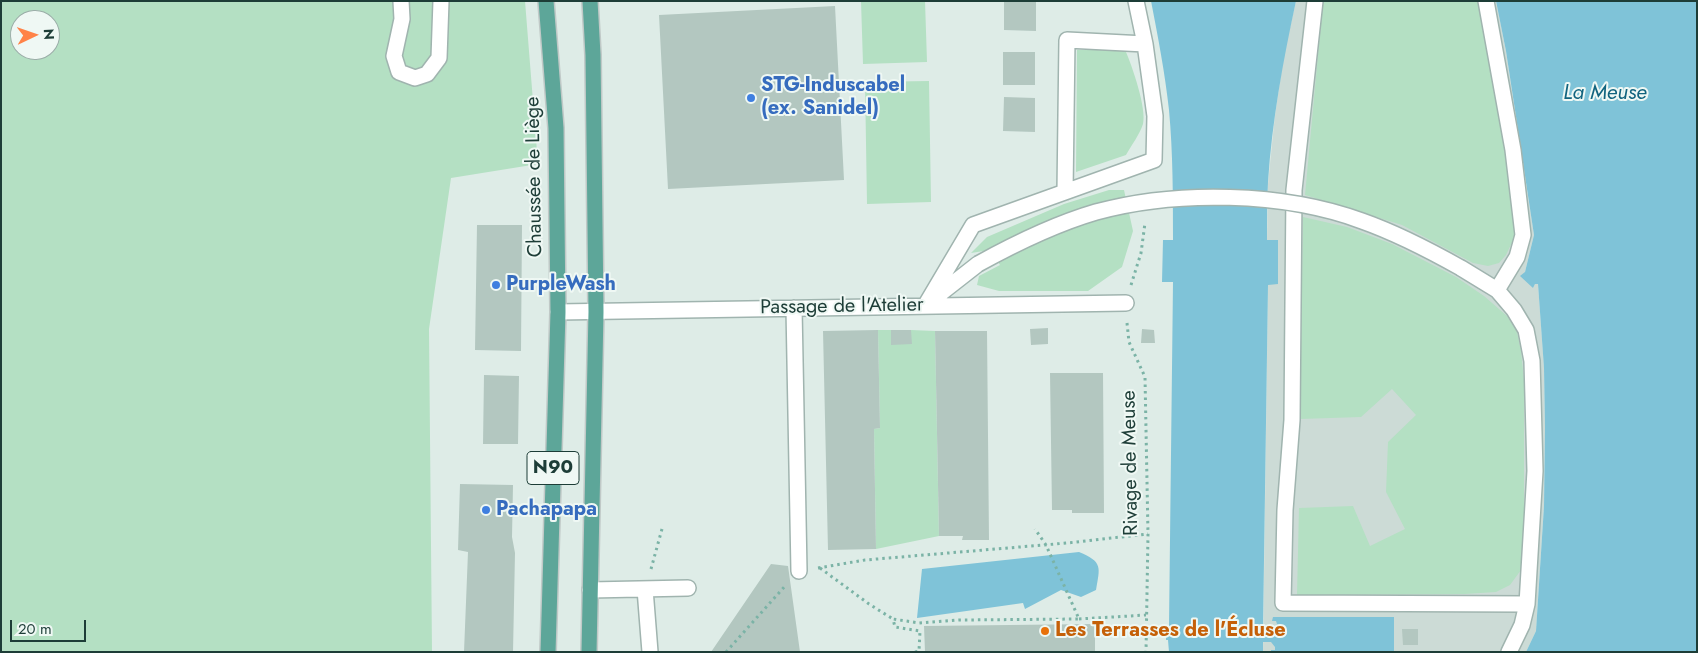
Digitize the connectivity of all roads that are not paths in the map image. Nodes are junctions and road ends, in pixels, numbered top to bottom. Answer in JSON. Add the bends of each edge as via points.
{"nodes":[{"id":1,"x":401,"y":1,"type":"edge"},
{"id":2,"x":441,"y":1,"type":"edge"},
{"id":3,"x":546,"y":1,"type":"edge"},
{"id":4,"x":590,"y":1,"type":"edge"},
{"id":5,"x":1136,"y":1,"type":"edge"},
{"id":6,"x":1315,"y":1,"type":"edge"},
{"id":7,"x":1486,"y":1,"type":"edge"},
{"id":8,"x":1145,"y":44,"type":"junction"},
{"id":9,"x":1065,"y":192,"type":"junction"},
{"id":10,"x":1497,"y":290,"type":"junction"},
{"id":11,"x":1126,"y":302,"type":"road end"},
{"id":12,"x":925,"y":306,"type":"junction"},
{"id":13,"x":794,"y":308,"type":"junction"},
{"id":14,"x":558,"y":312,"type":"junction"},
{"id":15,"x":596,"y":312,"type":"junction"},
{"id":16,"x":799,"y":570,"type":"road end"},
{"id":17,"x":688,"y":588,"type":"dead end"},
{"id":18,"x":645,"y":589,"type":"junction"},
{"id":19,"x":590,"y":590,"type":"junction"},
{"id":20,"x":1527,"y":604,"type":"junction"},
{"id":21,"x":549,"y":652,"type":"edge"},
{"id":22,"x":589,"y":652,"type":"edge"},
{"id":23,"x":650,"y":652,"type":"edge"},
{"id":24,"x":1510,"y":652,"type":"edge"}],
"edges":[{"from":1,"to":2,"type":"street","via":[[402,19],[394,56],[399,72],[415,78],[427,74],[439,58]]},
{"from":3,"to":14,"type":"main road","name":"Chaussée de Liège","number":"N90","via":[[556,128]]},
{"from":4,"to":15,"type":"main road","number":"N90"},
{"from":5,"to":8,"type":"street"},
{"from":6,"to":20,"type":"street","via":[[1294,190],[1292,420],[1285,510],[1283,603]]},
{"from":7,"to":10,"type":"street","via":[[1513,150],[1523,235],[1517,257]]},
{"from":8,"to":9,"type":"street","via":[[1154,116],[1154,160]]},
{"from":8,"to":9,"type":"street","via":[[1067,40]]},
{"from":9,"to":12,"type":"street","via":[[973,225]]},
{"from":10,"to":12,"type":"street","bridge":true,"via":[[1414,243],[1361,220],[1313,207],[1210,197],[1179,198],[1096,212],[1022,240],[978,264]]},
{"from":10,"to":20,"type":"street","via":[[1526,330],[1532,361],[1535,471]]},
{"from":11,"to":12,"type":"street","name":"Passage de l'Atelier"},
{"from":12,"to":13,"type":"street","name":"Passage de l'Atelier"},
{"from":13,"to":15,"type":"street","name":"Passage de l'Atelier"},
{"from":13,"to":16,"type":"street"},
{"from":14,"to":15,"type":"street","name":"Passage de l'Atelier"},
{"from":14,"to":21,"type":"main road","name":"Chaussée de Liège","number":"N90"},
{"from":15,"to":19,"type":"main road","number":"N90"},
{"from":17,"to":18,"type":"street"},
{"from":18,"to":19,"type":"street"},
{"from":18,"to":23,"type":"street"},
{"from":19,"to":22,"type":"main road","number":"N90"},
{"from":20,"to":24,"type":"street"}]}
